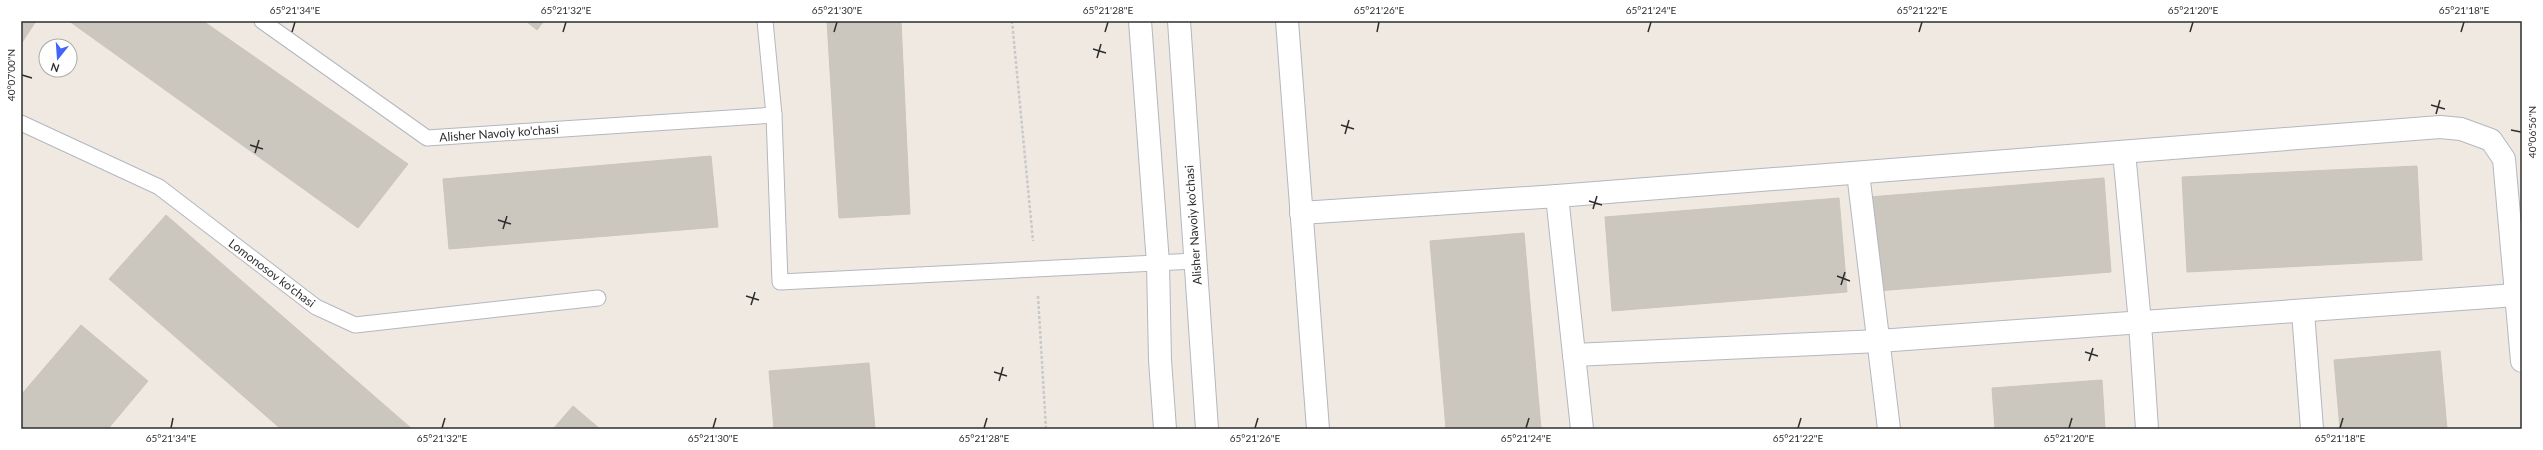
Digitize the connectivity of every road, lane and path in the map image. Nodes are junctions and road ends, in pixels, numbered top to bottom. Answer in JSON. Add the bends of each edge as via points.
{"nodes":[{"id":1,"x":262,"y":21,"type":"edge"},
{"id":2,"x":765,"y":21,"type":"edge"},
{"id":3,"x":1012,"y":21,"type":"edge"},
{"id":4,"x":1140,"y":21,"type":"edge"},
{"id":5,"x":1179,"y":21,"type":"edge"},
{"id":6,"x":1287,"y":21,"type":"edge"},
{"id":7,"x":774,"y":115,"type":"junction"},
{"id":8,"x":21,"y":123,"type":"edge"},
{"id":9,"x":2124,"y":152,"type":"junction"},
{"id":10,"x":1858,"y":173,"type":"junction"},
{"id":11,"x":1557,"y":196,"type":"junction"},
{"id":12,"x":1301,"y":212,"type":"junction"},
{"id":13,"x":1195,"y":261,"type":"junction"},
{"id":14,"x":1158,"y":263,"type":"junction"},
{"id":15,"x":1036,"y":268,"type":"junction"},
{"id":16,"x":2516,"y":295,"type":"junction"},
{"id":17,"x":598,"y":298,"type":"dead end"},
{"id":18,"x":2303,"y":312,"type":"junction"},
{"id":19,"x":2140,"y":323,"type":"junction"},
{"id":20,"x":1879,"y":341,"type":"junction"},
{"id":21,"x":1574,"y":355,"type":"junction"},
{"id":22,"x":2522,"y":361,"type":"edge"},
{"id":23,"x":1046,"y":429,"type":"edge"},
{"id":24,"x":1166,"y":429,"type":"edge"},
{"id":25,"x":1207,"y":429,"type":"edge"},
{"id":26,"x":1318,"y":429,"type":"edge"},
{"id":27,"x":1582,"y":429,"type":"edge"},
{"id":28,"x":1889,"y":429,"type":"edge"},
{"id":29,"x":2147,"y":429,"type":"edge"},
{"id":30,"x":2312,"y":429,"type":"edge"}],
"edges":[{"from":1,"to":7,"type":"lane","name":"Alisher Navoiy ko'chasi","via":[[427,138]]},
{"from":2,"to":7,"type":"lane"},
{"from":3,"to":15,"type":"path"},
{"from":4,"to":14,"type":"street"},
{"from":5,"to":13,"type":"street","name":"Alisher Navoiy ko'chasi"},
{"from":6,"to":12,"type":"street"},
{"from":7,"to":15,"type":"lane","via":[[780,282]]},
{"from":8,"to":17,"type":"lane","name":"Lomonosov ko'chasi","via":[[159,187],[316,307],[355,325]]},
{"from":9,"to":10,"type":"street"},
{"from":9,"to":16,"type":"street","via":[[2440,127],[2461,128],[2491,140],[2504,159]]},
{"from":9,"to":19,"type":"street"},
{"from":10,"to":11,"type":"street"},
{"from":10,"to":20,"type":"street"},
{"from":11,"to":12,"type":"street"},
{"from":11,"to":21,"type":"street"},
{"from":12,"to":26,"type":"street"},
{"from":13,"to":14,"type":"lane"},
{"from":13,"to":25,"type":"street","name":"Alisher Navoiy ko'chasi"},
{"from":14,"to":15,"type":"lane"},
{"from":14,"to":24,"type":"street","via":[[1160,360]]},
{"from":15,"to":23,"type":"path"},
{"from":16,"to":18,"type":"street"},
{"from":16,"to":22,"type":"street"},
{"from":18,"to":19,"type":"street"},
{"from":18,"to":30,"type":"street"},
{"from":19,"to":20,"type":"street"},
{"from":19,"to":29,"type":"street"},
{"from":20,"to":21,"type":"street"},
{"from":20,"to":28,"type":"street"},
{"from":21,"to":27,"type":"street"}]}
